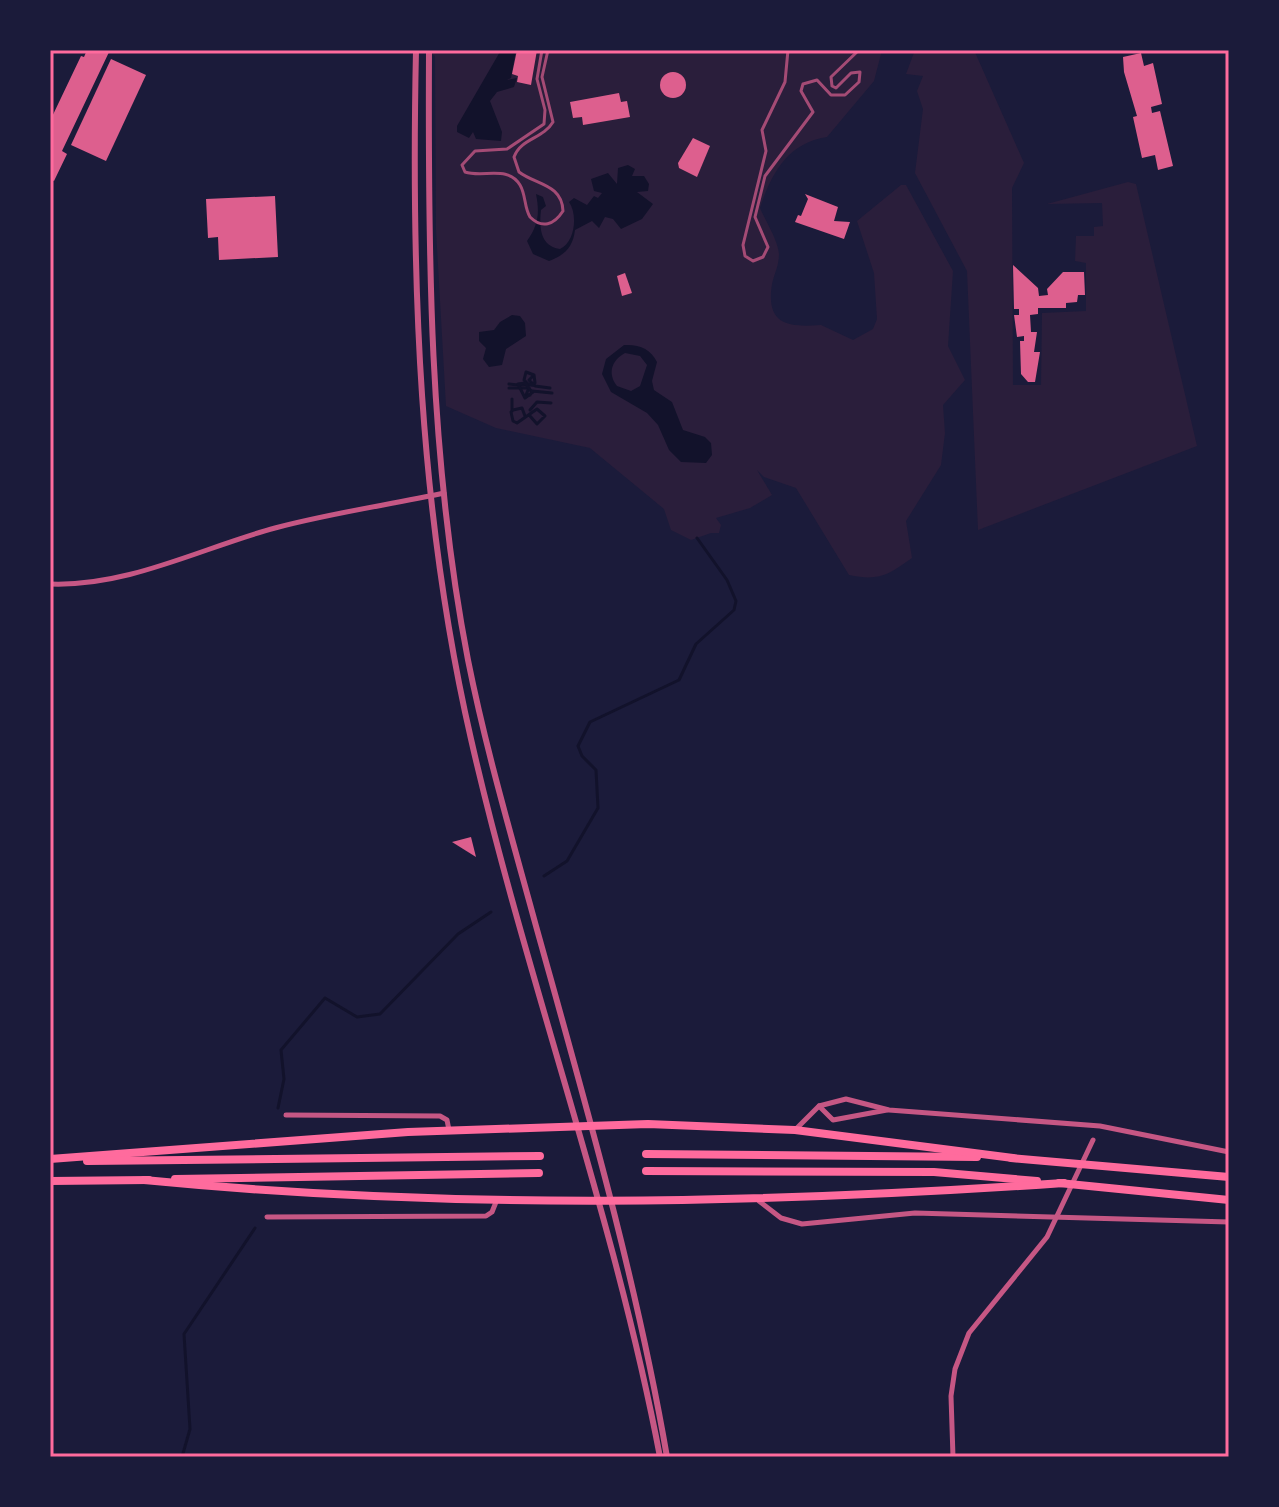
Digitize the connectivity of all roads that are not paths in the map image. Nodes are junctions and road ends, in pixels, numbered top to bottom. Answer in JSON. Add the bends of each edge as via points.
{"nodes":[{"id":1,"x":416,"y":50,"type":"edge"},
{"id":2,"x":429,"y":50,"type":"edge"},
{"id":3,"x":445,"y":493,"type":"junction"},
{"id":4,"x":430,"y":496,"type":"junction"},
{"id":5,"x":50,"y":584,"type":"edge"},
{"id":6,"x":819,"y":1106,"type":"junction"},
{"id":7,"x":889,"y":1110,"type":"junction"},
{"id":8,"x":286,"y":1115,"type":"dead end"},
{"id":9,"x":592,"y":1127,"type":"junction"},
{"id":10,"x":575,"y":1128,"type":"junction"},
{"id":11,"x":449,"y":1130,"type":"junction"},
{"id":12,"x":795,"y":1130,"type":"junction"},
{"id":13,"x":1093,"y":1140,"type":"dead end"},
{"id":14,"x":1229,"y":1152,"type":"edge"},
{"id":15,"x":646,"y":1154,"type":"dead end"},
{"id":16,"x":540,"y":1156,"type":"dead end"},
{"id":17,"x":1013,"y":1158,"type":"junction"},
{"id":18,"x":50,"y":1160,"type":"edge"},
{"id":19,"x":646,"y":1171,"type":"dead end"},
{"id":20,"x":539,"y":1173,"type":"dead end"},
{"id":21,"x":1229,"y":1177,"type":"edge"},
{"id":22,"x":144,"y":1180,"type":"junction"},
{"id":23,"x":50,"y":1181,"type":"edge"},
{"id":24,"x":1064,"y":1183,"type":"junction"},
{"id":25,"x":1229,"y":1200,"type":"edge"},
{"id":26,"x":597,"y":1201,"type":"junction"},
{"id":27,"x":612,"y":1201,"type":"junction"},
{"id":28,"x":759,"y":1201,"type":"junction"},
{"id":29,"x":496,"y":1202,"type":"junction"},
{"id":30,"x":267,"y":1217,"type":"dead end"},
{"id":31,"x":1058,"y":1220,"type":"junction"},
{"id":32,"x":1229,"y":1222,"type":"edge"},
{"id":33,"x":660,"y":1457,"type":"edge"},
{"id":34,"x":667,"y":1457,"type":"edge"},
{"id":35,"x":953,"y":1457,"type":"edge"}],
"edges":[{"from":1,"to":4,"type":"street","via":[[415,239]]},
{"from":2,"to":3,"type":"street","via":[[432,357]]},
{"from":3,"to":4,"type":"street"},
{"from":3,"to":9,"type":"street","via":[[480,713]]},
{"from":4,"to":5,"type":"street","via":[[273,529],[131,574],[76,585]]},
{"from":4,"to":10,"type":"street","via":[[470,738]]},
{"from":6,"to":7,"type":"street","via":[[846,1099]]},
{"from":6,"to":7,"type":"street","via":[[840,1121]]},
{"from":6,"to":12,"type":"street"},
{"from":7,"to":14,"type":"street","via":[[1100,1126]]},
{"from":8,"to":11,"type":"street","via":[[440,1116]]},
{"from":9,"to":10,"type":"highway"},
{"from":9,"to":12,"type":"highway"},
{"from":9,"to":27,"type":"street"},
{"from":10,"to":11,"type":"highway"},
{"from":10,"to":26,"type":"street"},
{"from":11,"to":18,"type":"highway"},
{"from":12,"to":17,"type":"highway"},
{"from":13,"to":31,"type":"street"},
{"from":15,"to":17,"type":"highway"},
{"from":16,"to":18,"type":"highway"},
{"from":17,"to":21,"type":"highway"},
{"from":19,"to":24,"type":"highway","via":[[934,1172]]},
{"from":20,"to":22,"type":"highway"},
{"from":22,"to":23,"type":"highway"},
{"from":22,"to":29,"type":"highway"},
{"from":24,"to":25,"type":"highway"},
{"from":24,"to":28,"type":"highway"},
{"from":26,"to":27,"type":"highway"},
{"from":26,"to":29,"type":"highway"},
{"from":26,"to":33,"type":"street"},
{"from":27,"to":28,"type":"highway"},
{"from":27,"to":34,"type":"street"},
{"from":28,"to":31,"type":"street","via":[[781,1218],[802,1224],[915,1213]]},
{"from":29,"to":30,"type":"street","via":[[486,1216]]},
{"from":31,"to":32,"type":"street"},
{"from":31,"to":35,"type":"street","via":[[969,1333],[951,1396]]}]}
